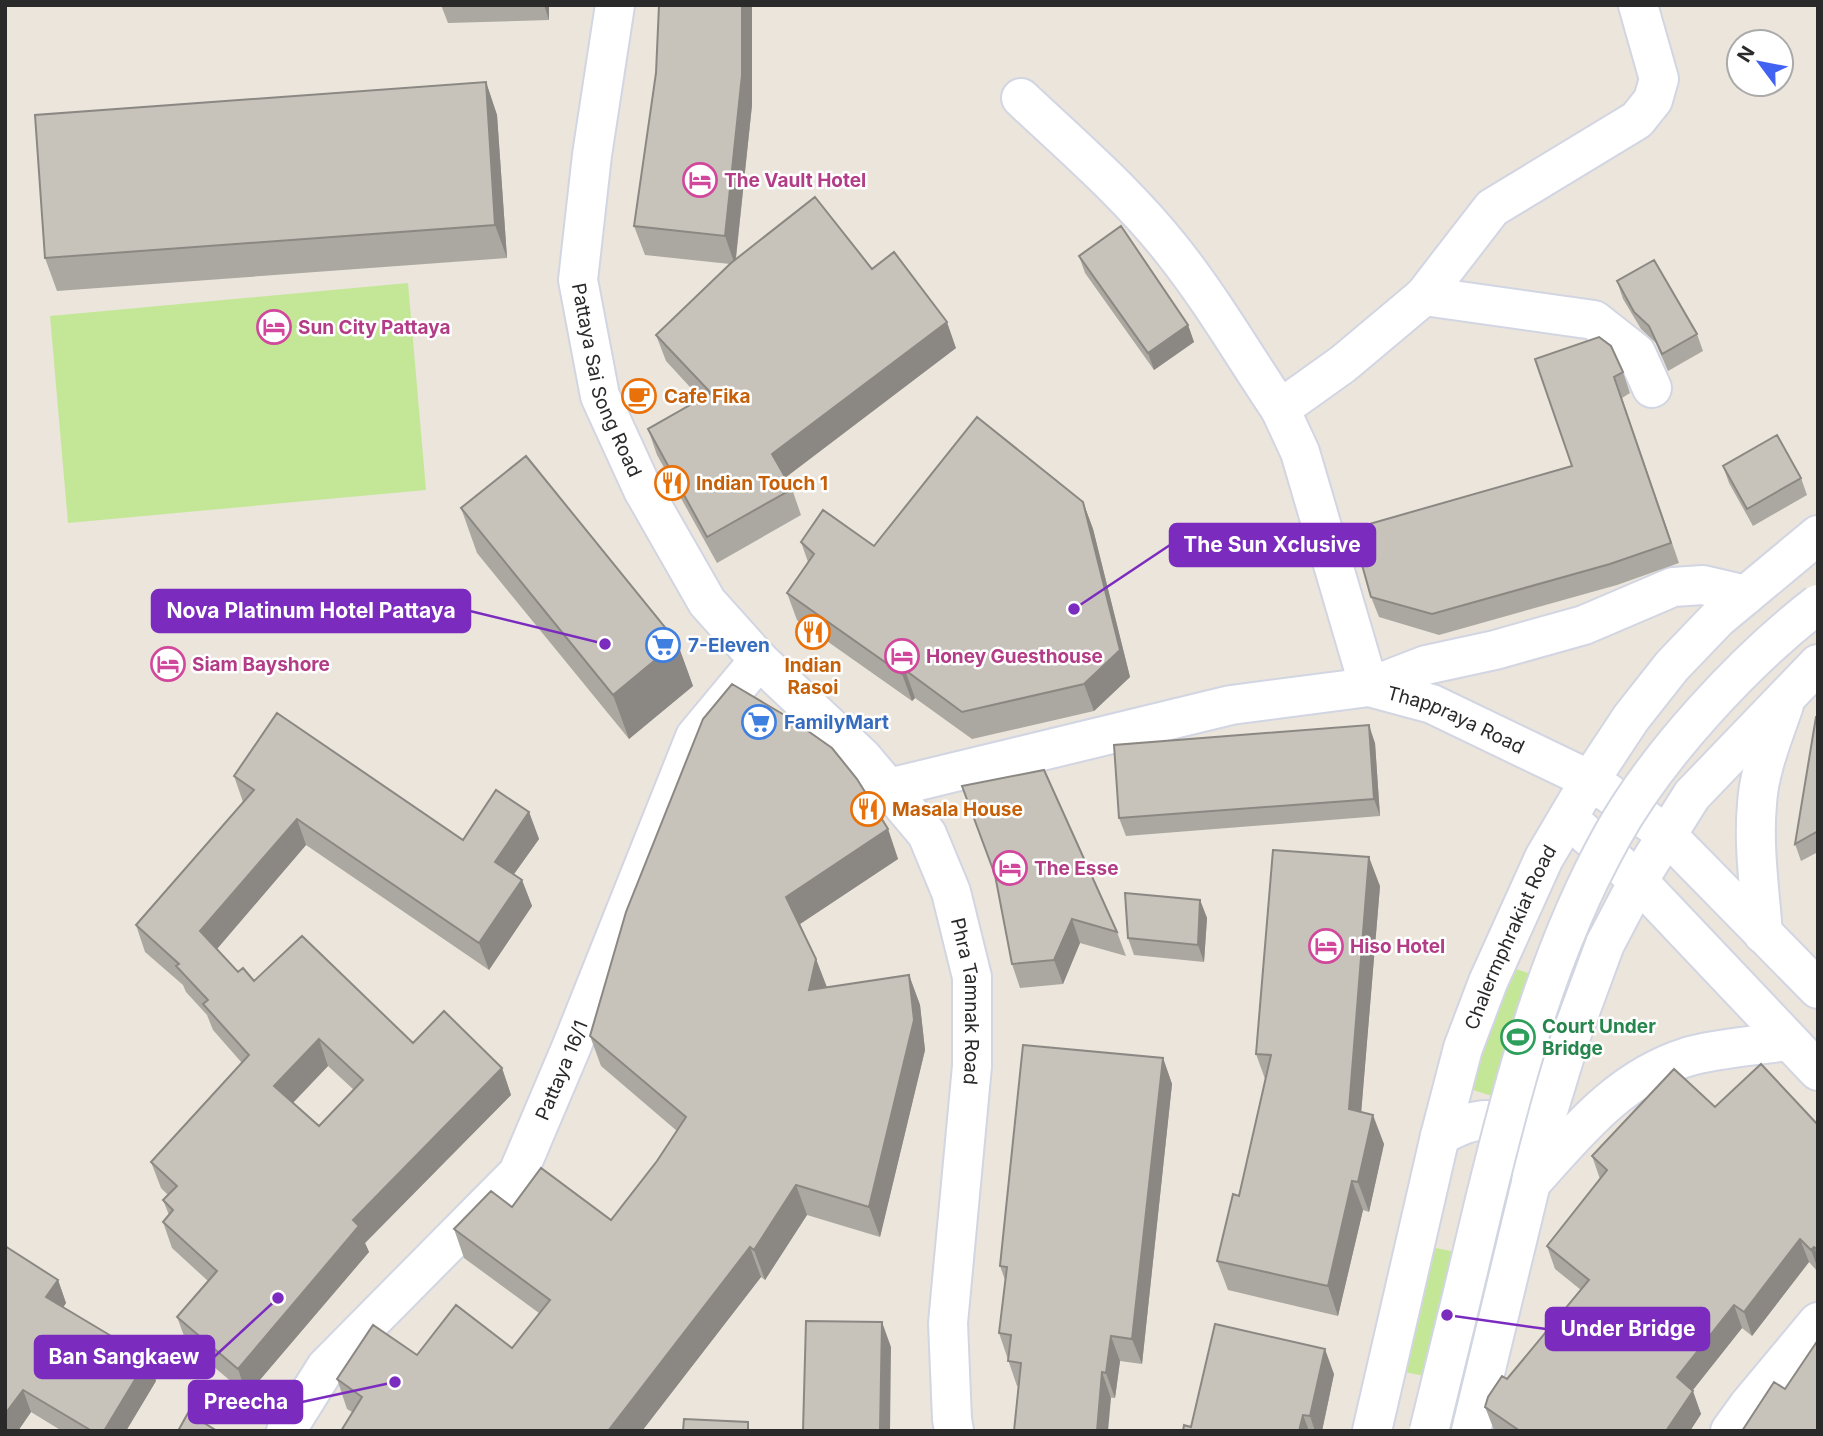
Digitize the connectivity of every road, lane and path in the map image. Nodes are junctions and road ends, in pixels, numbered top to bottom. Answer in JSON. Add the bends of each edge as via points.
{"nodes":[{"id":1,"x":615,"y":5,"type":"edge"},
{"id":2,"x":1638,"y":5,"type":"edge"},
{"id":3,"x":1021,"y":98,"type":"dead end"},
{"id":4,"x":1424,"y":296,"type":"junction"},
{"id":5,"x":1652,"y":388,"type":"dead end"},
{"id":6,"x":1280,"y":409,"type":"junction"},
{"id":7,"x":1818,"y":535,"type":"edge"},
{"id":8,"x":1746,"y":594,"type":"junction"},
{"id":9,"x":1818,"y":604,"type":"edge"},
{"id":10,"x":759,"y":660,"type":"junction"},
{"id":11,"x":1818,"y":664,"type":"edge"},
{"id":12,"x":1369,"y":687,"type":"junction"},
{"id":13,"x":1802,"y":695,"type":"edge"},
{"id":14,"x":1590,"y":780,"type":"junction"},
{"id":15,"x":889,"y":788,"type":"junction"},
{"id":16,"x":1568,"y":818,"type":"junction"},
{"id":17,"x":1667,"y":834,"type":"junction"},
{"id":18,"x":1638,"y":881,"type":"junction"},
{"id":19,"x":1763,"y":934,"type":"junction"},
{"id":20,"x":1818,"y":989,"type":"edge"},
{"id":21,"x":1788,"y":1041,"type":"junction"},
{"id":22,"x":1818,"y":1071,"type":"edge"},
{"id":23,"x":1440,"y":1136,"type":"junction"},
{"id":24,"x":1532,"y":1170,"type":"junction"},
{"id":25,"x":1818,"y":1322,"type":"edge"},
{"id":26,"x":286,"y":1431,"type":"edge"},
{"id":27,"x":954,"y":1431,"type":"edge"},
{"id":28,"x":1372,"y":1431,"type":"edge"},
{"id":29,"x":1429,"y":1431,"type":"edge"},
{"id":30,"x":1471,"y":1431,"type":"edge"},
{"id":31,"x":1730,"y":1431,"type":"edge"}],
"edges":[{"from":1,"to":10,"type":"main road","name":"Pattaya Sai Song Road","via":[[578,280],[600,396],[643,490],[707,601]]},
{"from":2,"to":4,"type":"main road","via":[[1660,79],[1653,100],[1637,120],[1492,208]]},
{"from":3,"to":6,"type":"main road","via":[[1135,206],[1172,250]]},
{"from":4,"to":5,"type":"main road","via":[[1594,320],[1636,353]]},
{"from":4,"to":6,"type":"main road","via":[[1343,365]]},
{"from":6,"to":12,"type":"main road","via":[[1300,452]]},
{"from":7,"to":8,"type":"main road","name":"Chalermphrakiat Road"},
{"from":8,"to":12,"type":"main road","via":[[1703,584],[1673,587],[1584,625],[1426,665]]},
{"from":8,"to":14,"type":"main road","name":"Chalermphrakiat Road","via":[[1672,666]]},
{"from":9,"to":29,"type":"main road","bridge":true,"via":[[1742,672],[1647,781],[1612,835],[1574,911],[1541,995],[1507,1111]]},
{"from":10,"to":15,"type":"main road","name":"Pattaya Sai Song Road"},
{"from":10,"to":26,"type":"main road","name":"Pattaya 16/1","via":[[695,737],[517,1172],[326,1367]]},
{"from":11,"to":13,"type":"main road"},
{"from":12,"to":14,"type":"main road","name":"Thappraya Road","via":[[1432,704]]},
{"from":12,"to":15,"type":"main road","name":"Thappraya Road","via":[[1231,705]]},
{"from":13,"to":17,"type":"main road","via":[[1692,795]]},
{"from":13,"to":19,"type":"main road","via":[[1763,769],[1757,803]]},
{"from":14,"to":16,"type":"main road","name":"Chalermphrakiat Road"},
{"from":14,"to":17,"type":"main road","name":"Thappraya Road"},
{"from":15,"to":27,"type":"main road","name":"Phra Tamnak Road","via":[[927,834],[937,856],[951,891],[972,977],[972,1066],[948,1323]]},
{"from":16,"to":18,"type":"main road"},
{"from":16,"to":23,"type":"main road","name":"Chalermphrakiat Road","via":[[1544,858],[1488,982],[1462,1048]]},
{"from":17,"to":18,"type":"main road"},
{"from":17,"to":19,"type":"main road","name":"Thappraya Road"},
{"from":18,"to":21,"type":"main road"},
{"from":18,"to":24,"type":"main road","via":[[1605,944]]},
{"from":19,"to":20,"type":"main road","name":"Thappraya Road"},
{"from":21,"to":22,"type":"main road"},
{"from":21,"to":24,"type":"main road","via":[[1691,1056],[1641,1076]]},
{"from":23,"to":24,"type":"main road","via":[[1468,1122],[1494,1119],[1516,1130]]},
{"from":23,"to":28,"type":"main road","name":"Chalermphrakiat Road"},
{"from":24,"to":30,"type":"main road"},
{"from":25,"to":31,"type":"main road"}]}
